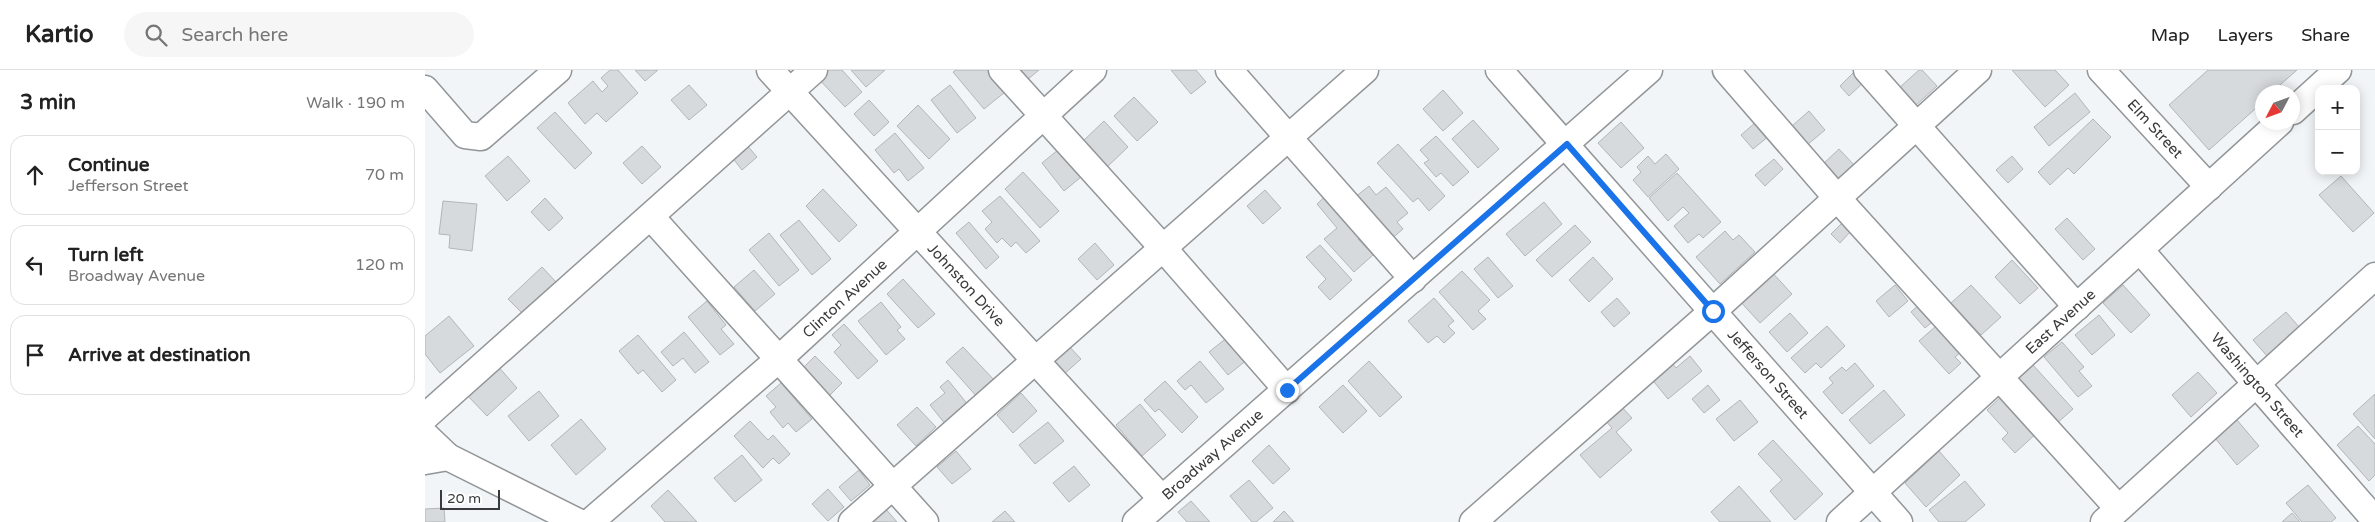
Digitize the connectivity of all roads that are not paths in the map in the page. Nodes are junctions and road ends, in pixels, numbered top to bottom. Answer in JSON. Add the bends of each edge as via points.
{"nodes":[{"id":1,"x":558,"y":70,"type":"edge"},
{"id":2,"x":771,"y":70,"type":"edge"},
{"id":3,"x":814,"y":70,"type":"edge"},
{"id":4,"x":1002,"y":70,"type":"edge"},
{"id":5,"x":1093,"y":70,"type":"edge"},
{"id":6,"x":1229,"y":70,"type":"edge"},
{"id":7,"x":1365,"y":70,"type":"edge"},
{"id":8,"x":1499,"y":70,"type":"edge"},
{"id":9,"x":1649,"y":70,"type":"edge"},
{"id":10,"x":1726,"y":70,"type":"edge"},
{"id":11,"x":1867,"y":70,"type":"edge"},
{"id":12,"x":1978,"y":70,"type":"edge"},
{"id":13,"x":2101,"y":70,"type":"edge"},
{"id":14,"x":2338,"y":70,"type":"edge"},
{"id":15,"x":425,"y":89,"type":"edge"},
{"id":16,"x":789,"y":91,"type":"junction"},
{"id":17,"x":2300,"y":105,"type":"edge"},
{"id":18,"x":1043,"y":116,"type":"junction"},
{"id":19,"x":1917,"y":126,"type":"junction"},
{"id":20,"x":2271,"y":130,"type":"edge"},
{"id":21,"x":1288,"y":137,"type":"junction"},
{"id":22,"x":1567,"y":144,"type":"junction"},
{"id":23,"x":2209,"y":187,"type":"junction"},
{"id":24,"x":1837,"y":198,"type":"junction"},
{"id":25,"x":651,"y":217,"type":"junction"},
{"id":26,"x":917,"y":233,"type":"junction"},
{"id":27,"x":1163,"y":248,"type":"junction"},
{"id":28,"x":2140,"y":250,"type":"junction"},
{"id":29,"x":2375,"y":276,"type":"edge"},
{"id":30,"x":1413,"y":279,"type":"junction"},
{"id":31,"x":2077,"y":307,"type":"junction"},
{"id":32,"x":1713,"y":311,"type":"junction"},
{"id":33,"x":780,"y":358,"type":"junction"},
{"id":34,"x":1035,"y":361,"type":"junction"},
{"id":35,"x":1999,"y":377,"type":"junction"},
{"id":36,"x":2255,"y":384,"type":"junction"},
{"id":37,"x":1287,"y":390,"type":"junction"},
{"id":38,"x":425,"y":418,"type":"edge"},
{"id":39,"x":425,"y":435,"type":"edge"},
{"id":40,"x":437,"y":459,"type":"edge"},
{"id":41,"x":893,"y":486,"type":"junction"},
{"id":42,"x":1873,"y":492,"type":"junction"},
{"id":43,"x":1161,"y":500,"type":"junction"},
{"id":44,"x":2111,"y":515,"type":"edge"},
{"id":45,"x":2375,"y":520,"type":"edge"},
{"id":46,"x":578,"y":522,"type":"edge"},
{"id":47,"x":590,"y":522,"type":"edge"},
{"id":48,"x":852,"y":522,"type":"edge"},
{"id":49,"x":925,"y":522,"type":"edge"},
{"id":50,"x":1136,"y":522,"type":"edge"},
{"id":51,"x":1473,"y":522,"type":"edge"},
{"id":52,"x":1840,"y":522,"type":"edge"},
{"id":53,"x":1899,"y":522,"type":"edge"}],
"edges":[{"from":1,"to":15,"type":"street","via":[[481,137],[465,135]]},
{"from":2,"to":16,"type":"street","name":"Johnston Drive"},
{"from":3,"to":16,"type":"street"},
{"from":4,"to":18,"type":"street"},
{"from":5,"to":18,"type":"street","name":"Clinton Avenue"},
{"from":6,"to":21,"type":"street"},
{"from":7,"to":21,"type":"street"},
{"from":8,"to":22,"type":"street","name":"Jefferson Street"},
{"from":9,"to":22,"type":"street","name":"Broadway Avenue"},
{"from":10,"to":24,"type":"street"},
{"from":11,"to":19,"type":"street"},
{"from":12,"to":19,"type":"street"},
{"from":13,"to":23,"type":"street","name":"Elm Street"},
{"from":14,"to":17,"type":"street"},
{"from":16,"to":25,"type":"street"},
{"from":16,"to":26,"type":"street","name":"Johnston Drive"},
{"from":18,"to":26,"type":"street","name":"Clinton Avenue"},
{"from":18,"to":27,"type":"street"},
{"from":19,"to":24,"type":"street"},
{"from":19,"to":31,"type":"street"},
{"from":20,"to":23,"type":"street","name":"East Avenue"},
{"from":21,"to":27,"type":"street"},
{"from":21,"to":30,"type":"street"},
{"from":22,"to":30,"type":"street","name":"Broadway Avenue"},
{"from":22,"to":32,"type":"street","name":"Jefferson Street"},
{"from":23,"to":28,"type":"street","name":"East Avenue"},
{"from":24,"to":32,"type":"street"},
{"from":24,"to":35,"type":"street"},
{"from":25,"to":33,"type":"street"},
{"from":25,"to":38,"type":"street"},
{"from":26,"to":33,"type":"street","name":"Clinton Avenue"},
{"from":26,"to":34,"type":"street","name":"Johnston Drive"},
{"from":27,"to":34,"type":"street"},
{"from":27,"to":37,"type":"street"},
{"from":28,"to":31,"type":"street","name":"East Avenue"},
{"from":28,"to":36,"type":"street","name":"Washington Street"},
{"from":29,"to":36,"type":"street"},
{"from":30,"to":37,"type":"street","name":"Broadway Avenue"},
{"from":31,"to":35,"type":"street","name":"East Avenue"},
{"from":32,"to":42,"type":"street","name":"Jefferson Street"},
{"from":32,"to":51,"type":"street"},
{"from":33,"to":41,"type":"street"},
{"from":33,"to":47,"type":"street","name":"Clinton Avenue"},
{"from":34,"to":41,"type":"street"},
{"from":34,"to":43,"type":"street","name":"Johnston Drive"},
{"from":35,"to":42,"type":"street","name":"East Avenue"},
{"from":35,"to":44,"type":"street"},
{"from":36,"to":44,"type":"street"},
{"from":36,"to":45,"type":"street","name":"Washington Street"},
{"from":37,"to":43,"type":"street","name":"Broadway Avenue"},
{"from":39,"to":40,"type":"street"},
{"from":40,"to":46,"type":"street"},
{"from":41,"to":48,"type":"street"},
{"from":41,"to":49,"type":"street"},
{"from":42,"to":52,"type":"street","name":"East Avenue"},
{"from":42,"to":53,"type":"street","name":"Jefferson Street"},
{"from":43,"to":50,"type":"street","name":"Broadway Avenue"}]}
